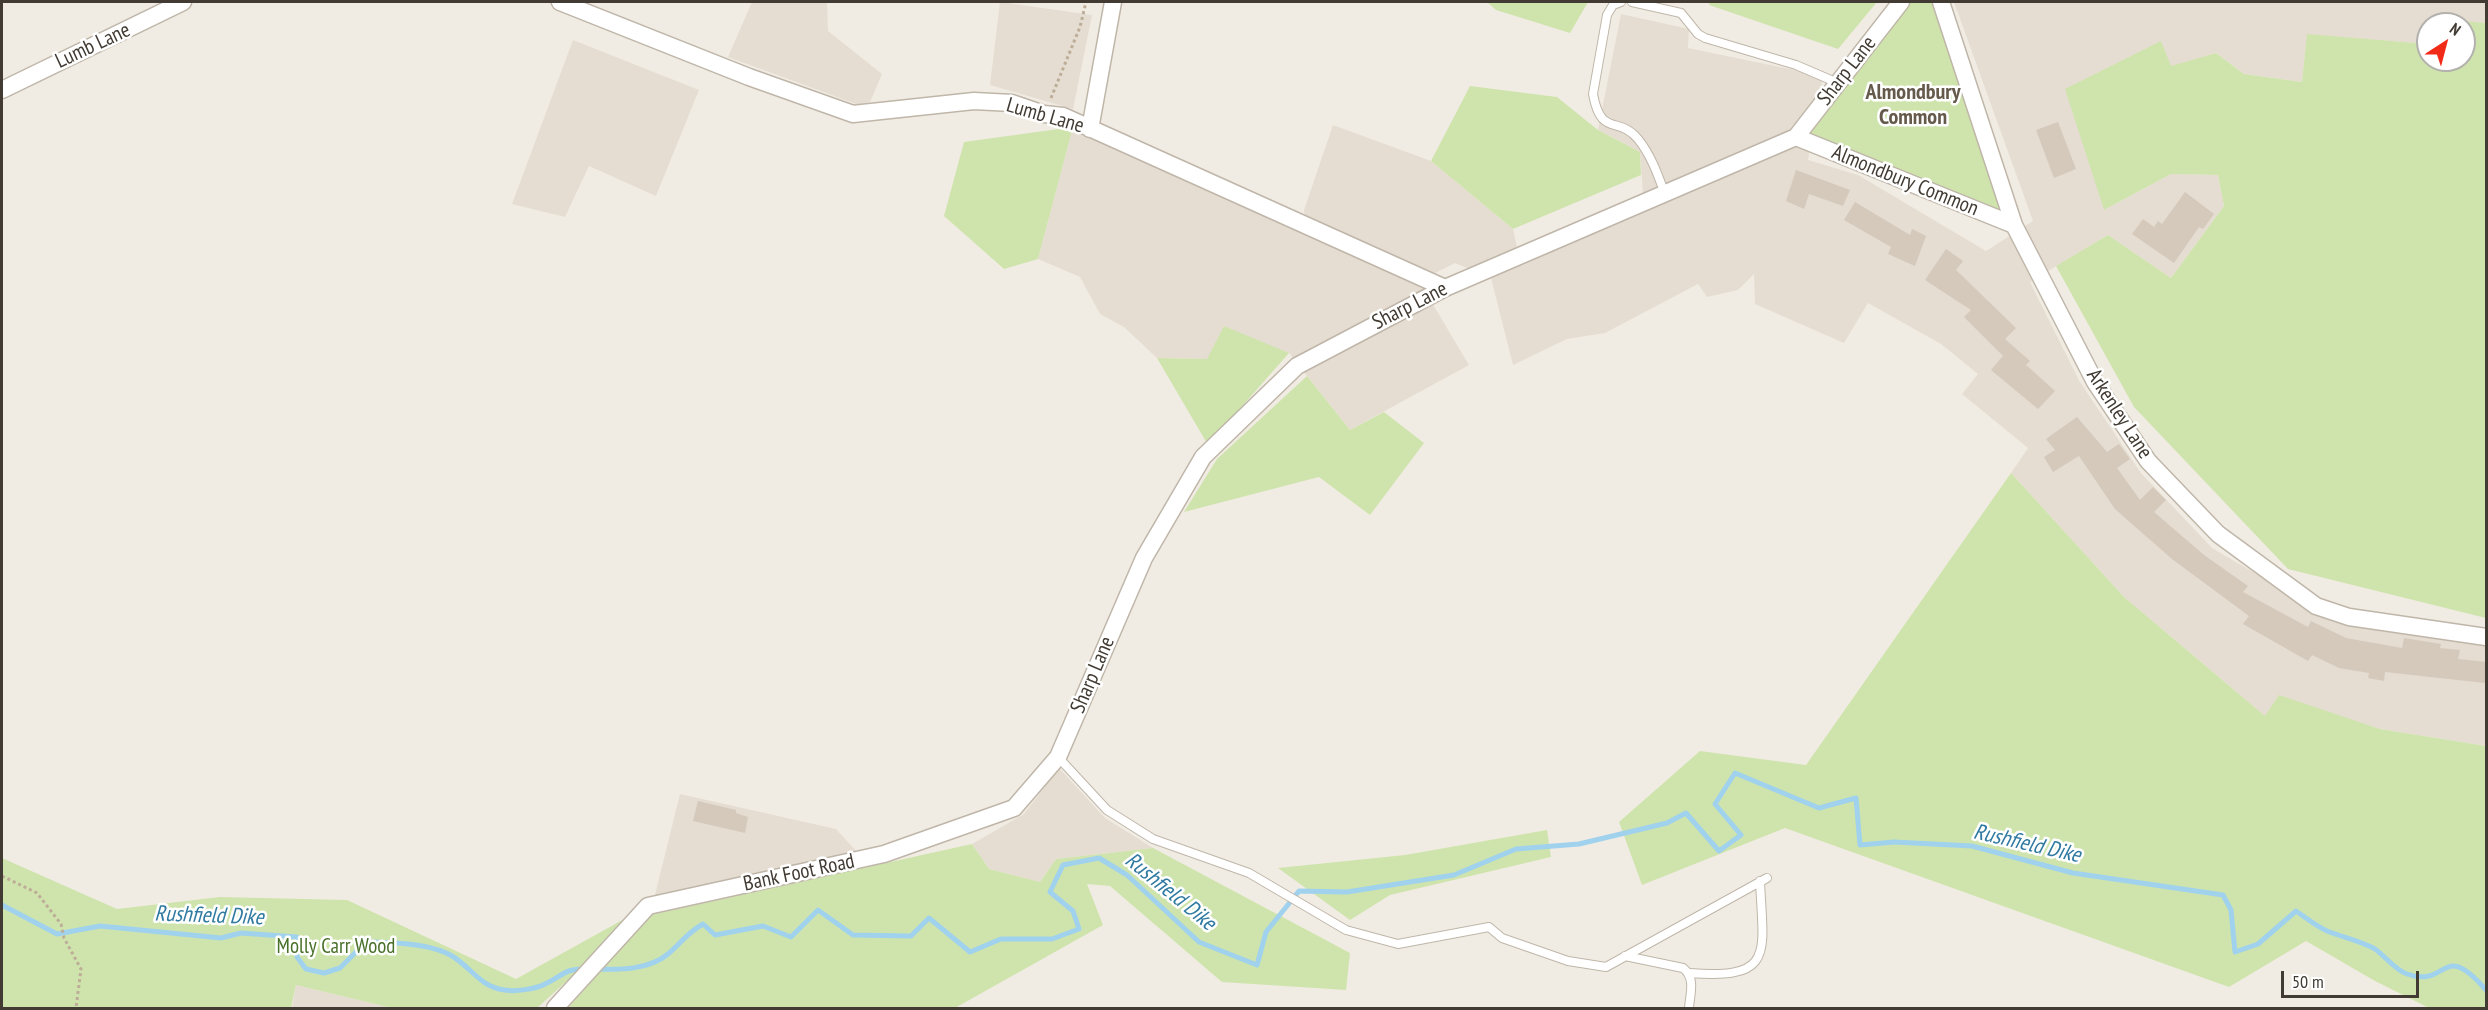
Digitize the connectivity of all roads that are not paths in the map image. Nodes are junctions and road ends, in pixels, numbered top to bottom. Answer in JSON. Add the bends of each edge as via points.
{"nodes":[{"id":1,"x":183,"y":2,"type":"edge"},
{"id":2,"x":560,"y":2,"type":"edge"},
{"id":3,"x":1113,"y":2,"type":"edge"},
{"id":4,"x":1621,"y":2,"type":"edge"},
{"id":5,"x":1632,"y":2,"type":"edge"},
{"id":6,"x":1901,"y":2,"type":"edge"},
{"id":7,"x":1941,"y":2,"type":"edge"},
{"id":8,"x":1838,"y":83,"type":"junction"},
{"id":9,"x":2,"y":90,"type":"edge"},
{"id":10,"x":1090,"y":129,"type":"junction"},
{"id":11,"x":1796,"y":137,"type":"junction"},
{"id":12,"x":1665,"y":194,"type":"junction"},
{"id":13,"x":2014,"y":225,"type":"junction"},
{"id":14,"x":1445,"y":288,"type":"junction"},
{"id":15,"x":2487,"y":637,"type":"edge"},
{"id":16,"x":1058,"y":757,"type":"junction"},
{"id":17,"x":1624,"y":956,"type":"junction"},
{"id":18,"x":1690,"y":973,"type":"junction"},
{"id":19,"x":555,"y":1008,"type":"edge"},
{"id":20,"x":1689,"y":1008,"type":"edge"}],
"edges":[{"from":1,"to":9,"type":"street","name":"Lumb Lane"},
{"from":2,"to":10,"type":"street","name":"Lumb Lane","via":[[853,114],[974,101],[1012,103]]},
{"from":3,"to":10,"type":"street"},
{"from":4,"to":12,"type":"lane","via":[[1607,15],[1593,94],[1595,106],[1606,123],[1630,132],[1639,141]]},
{"from":5,"to":8,"type":"lane","via":[[1681,13],[1706,38],[1796,65]]},
{"from":6,"to":8,"type":"street","name":"Sharp Lane"},
{"from":7,"to":13,"type":"street","name":"Arkenley Lane"},
{"from":8,"to":11,"type":"street","name":"Sharp Lane"},
{"from":10,"to":14,"type":"street","name":"Lumb Lane"},
{"from":11,"to":12,"type":"street","name":"Sharp Lane"},
{"from":11,"to":13,"type":"street","name":"Almondbury Common"},
{"from":12,"to":14,"type":"street","name":"Sharp Lane"},
{"from":13,"to":15,"type":"street","name":"Arkenley Lane","via":[[2095,382],[2148,461],[2218,534],[2316,606],[2349,617]]},
{"from":14,"to":16,"type":"street","name":"Sharp Lane","via":[[1297,366],[1203,457],[1144,558]]},
{"from":16,"to":17,"type":"lane","via":[[1107,810],[1154,839],[1249,873],[1346,930],[1398,944],[1489,927],[1502,938],[1568,961],[1606,967]]},
{"from":16,"to":19,"type":"street","name":"Bank Foot Road","via":[[1014,808],[884,854],[648,906]]},
{"from":17,"to":18,"type":"lane","via":[[1683,968]]},
{"from":17,"to":18,"type":"lane","via":[[1764,880],[1763,937],[1752,967],[1719,975]]},
{"from":18,"to":20,"type":"lane"}]}
